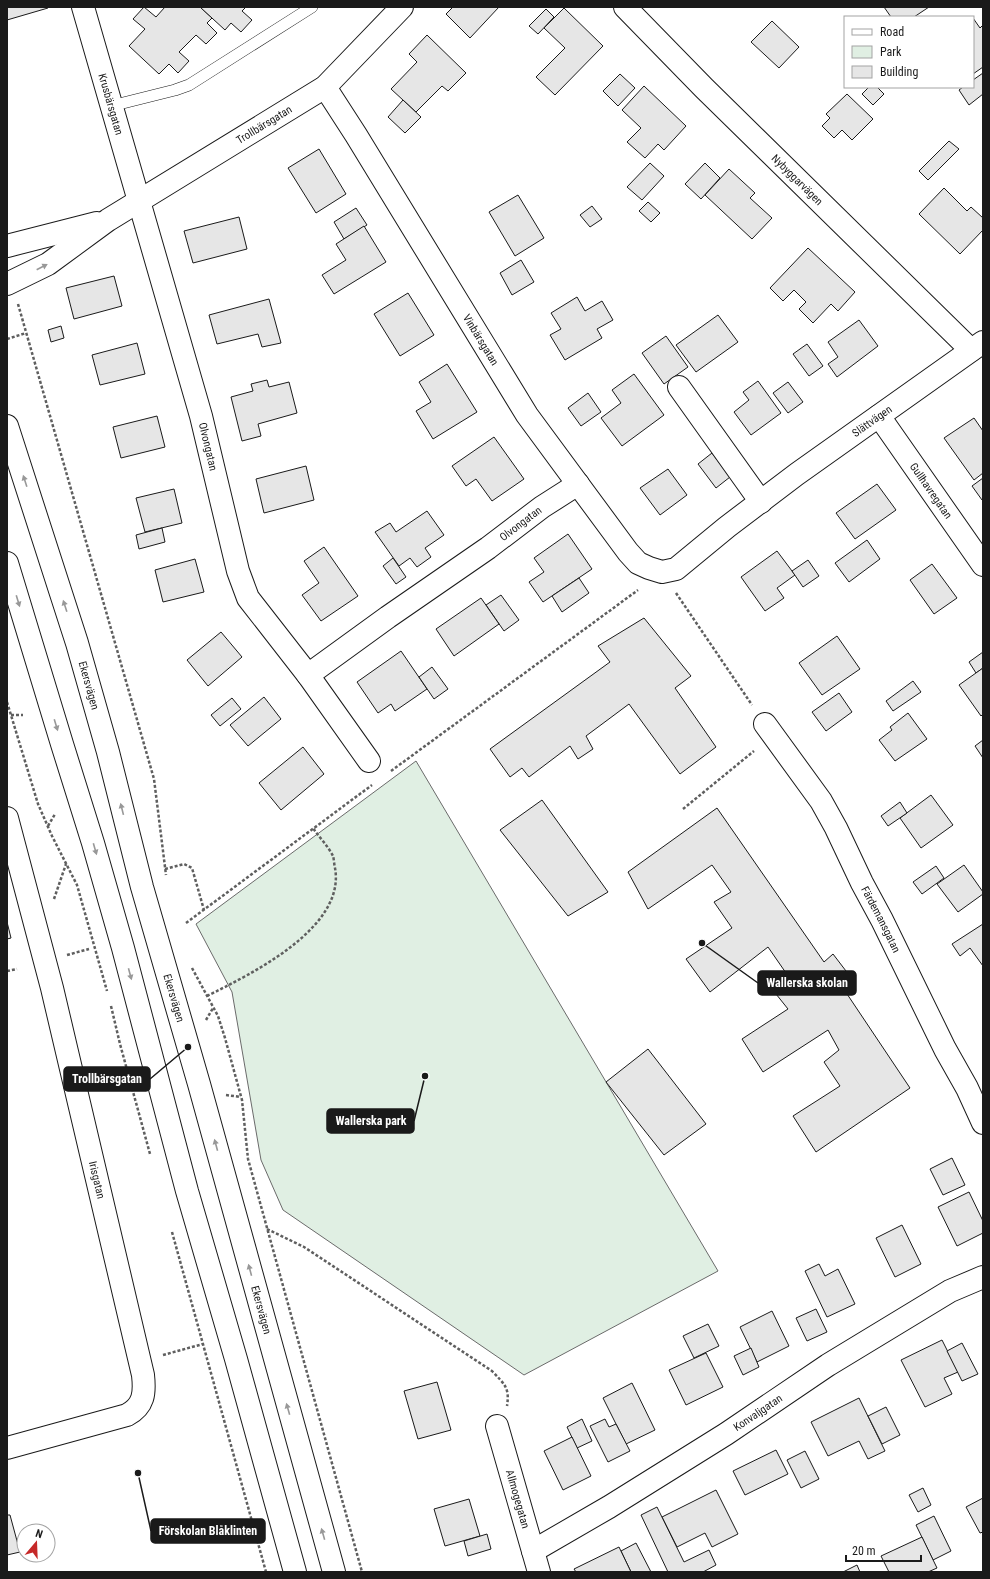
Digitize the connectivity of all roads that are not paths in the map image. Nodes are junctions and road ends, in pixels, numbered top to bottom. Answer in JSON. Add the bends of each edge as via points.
{"nodes":[{"id":1,"x":83,"y":7,"type":"edge"},
{"id":2,"x":312,"y":7,"type":"edge"},
{"id":3,"x":402,"y":7,"type":"edge"},
{"id":4,"x":625,"y":7,"type":"edge"},
{"id":5,"x":325,"y":87,"type":"junction"},
{"id":6,"x":111,"y":106,"type":"junction"},
{"id":7,"x":139,"y":201,"type":"junction"},
{"id":8,"x":108,"y":220,"type":"junction"},
{"id":9,"x":7,"y":246,"type":"edge"},
{"id":10,"x":12,"y":292,"type":"edge"},
{"id":11,"x":977,"y":346,"type":"edge"},
{"id":12,"x":679,"y":387,"type":"dead end"},
{"id":13,"x":879,"y":416,"type":"junction"},
{"id":14,"x":7,"y":426,"type":"edge"},
{"id":15,"x":578,"y":484,"type":"junction"},
{"id":16,"x":761,"y":502,"type":"junction"},
{"id":17,"x":7,"y":563,"type":"edge"},
{"id":18,"x":983,"y":565,"type":"edge"},
{"id":19,"x":662,"y":572,"type":"joint"},
{"id":20,"x":308,"y":675,"type":"junction"},
{"id":21,"x":769,"y":729,"type":"road end"},
{"id":22,"x":369,"y":761,"type":"dead end"},
{"id":23,"x":7,"y":818,"type":"edge"},
{"id":24,"x":983,"y":1123,"type":"edge"},
{"id":25,"x":983,"y":1277,"type":"edge"},
{"id":26,"x":497,"y":1426,"type":"road end"},
{"id":27,"x":7,"y":1448,"type":"edge"},
{"id":28,"x":533,"y":1551,"type":"junction"},
{"id":29,"x":295,"y":1572,"type":"edge"},
{"id":30,"x":334,"y":1572,"type":"edge"},
{"id":31,"x":539,"y":1572,"type":"edge"}],
"edges":[{"from":1,"to":6,"type":"street","name":"Krusbärsgatan"},
{"from":2,"to":6,"type":"lane","via":[[189,85]]},
{"from":3,"to":5,"type":"street","name":"Trollbärsgatan"},
{"from":4,"to":11,"type":"street","name":"Nybyggarvägen","via":[[704,88]]},
{"from":5,"to":7,"type":"street","name":"Trollbärsgatan"},
{"from":5,"to":15,"type":"street","name":"Vinbärsgatan","via":[[527,415]]},
{"from":6,"to":7,"type":"street","name":"Krusbärsgatan"},
{"from":7,"to":8,"type":"street","name":"Trollbärsgatan"},
{"from":7,"to":20,"type":"street","name":"Olvongatan","via":[[202,416],[238,571],[248,598]]},
{"from":8,"to":9,"type":"street","name":"Trollbärsgatan"},
{"from":10,"to":8,"type":"street","name":"Trollbärsgatan","one_way":true},
{"from":11,"to":13,"type":"street","name":"Slättvägen"},
{"from":12,"to":16,"type":"street"},
{"from":13,"to":16,"type":"street","name":"Slättvägen"},
{"from":13,"to":18,"type":"street","name":"Gullhavregatan"},
{"from":30,"to":14,"type":"street","name":"Ekersvägen","one_way":true,"via":[[142,887],[78,643]]},
{"from":15,"to":19,"type":"street","name":"Vinbärsgatan","via":[[638,563]]},
{"from":15,"to":20,"type":"street","name":"Olvongatan","via":[[542,507]]},
{"from":16,"to":19,"type":"street","name":"Slättvägen","via":[[676,569]]},
{"from":17,"to":29,"type":"street","one_way":true,"via":[[125,955],[187,1191]]},
{"from":20,"to":22,"type":"street","name":"Olvongatan"},
{"from":21,"to":24,"type":"street","name":"Färdemansgatan","via":[[821,801],[836,828]]},
{"from":23,"to":27,"type":"street","name":"Irisgatan","via":[[52,988],[140,1361],[144,1388],[142,1400],[135,1410],[127,1415]]},
{"from":25,"to":28,"type":"street","name":"Konvaljgatan","via":[[950,1291],[828,1365],[726,1434]]},
{"from":26,"to":28,"type":"street","name":"Allmogegatan"},
{"from":28,"to":31,"type":"street","name":"Allmogegatan"}]}
